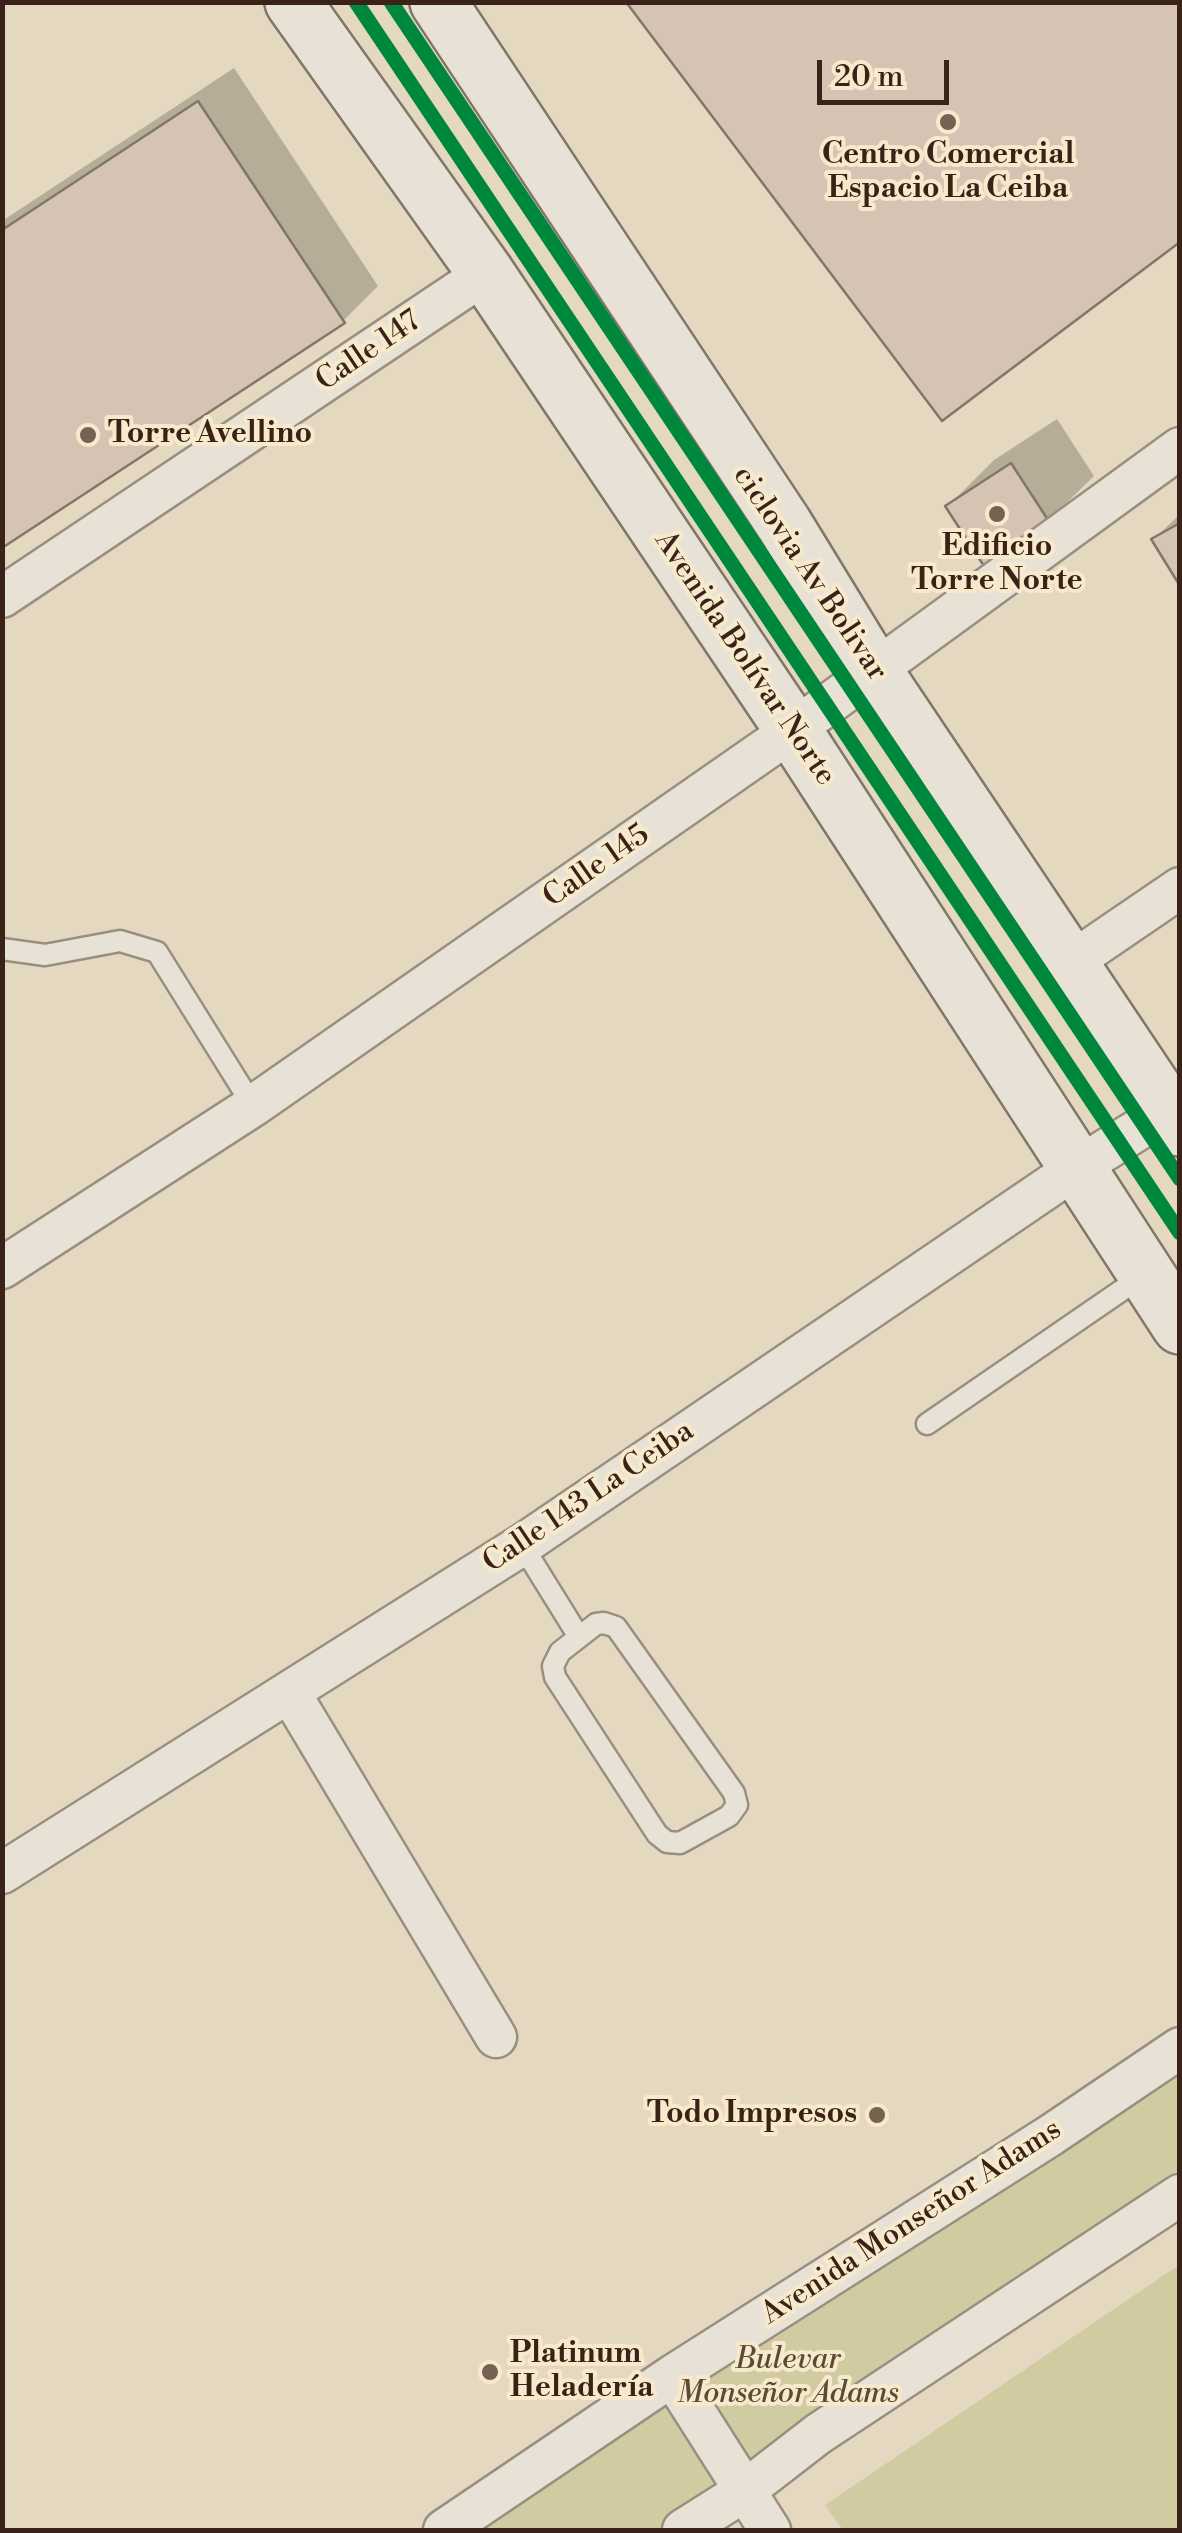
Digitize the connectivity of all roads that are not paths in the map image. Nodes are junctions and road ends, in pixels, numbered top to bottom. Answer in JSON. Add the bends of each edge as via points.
{"nodes":[{"id":1,"x":293,"y":2,"type":"edge"},
{"id":2,"x":438,"y":2,"type":"edge"},
{"id":3,"x":486,"y":273,"type":"junction"},
{"id":4,"x":1180,"y":448,"type":"edge"},
{"id":5,"x":2,"y":597,"type":"edge"},
{"id":6,"x":874,"y":672,"type":"junction"},
{"id":7,"x":794,"y":730,"type":"junction"},
{"id":8,"x":1180,"y":888,"type":"edge"},
{"id":9,"x":2,"y":949,"type":"edge"},
{"id":10,"x":1070,"y":964,"type":"junction"},
{"id":11,"x":254,"y":1106,"type":"junction"},
{"id":12,"x":1174,"y":1119,"type":"edge"},
{"id":13,"x":1075,"y":1169,"type":"junction"},
{"id":14,"x":2,"y":1268,"type":"edge"},
{"id":15,"x":1145,"y":1274,"type":"junction"},
{"id":16,"x":1180,"y":1326,"type":"edge"},
{"id":17,"x":927,"y":1424,"type":"dead end"},
{"id":18,"x":522,"y":1545,"type":"junction"},
{"id":19,"x":579,"y":1637,"type":"junction"},
{"id":20,"x":290,"y":1693,"type":"junction"},
{"id":21,"x":2,"y":1873,"type":"edge"},
{"id":22,"x":496,"y":2037,"type":"dead end"},
{"id":23,"x":1180,"y":2048,"type":"edge"},
{"id":24,"x":1180,"y":2194,"type":"edge"},
{"id":25,"x":672,"y":2376,"type":"junction"},
{"id":26,"x":743,"y":2492,"type":"junction"},
{"id":27,"x":444,"y":2530,"type":"edge"},
{"id":28,"x":682,"y":2530,"type":"edge"},
{"id":29,"x":770,"y":2530,"type":"edge"}],
"edges":[{"from":1,"to":3,"type":"main road","name":"Avenida Bolívar Norte"},
{"from":2,"to":6,"type":"main road","via":[[708,407]]},
{"from":3,"to":5,"type":"street","name":"Calle 147"},
{"from":3,"to":7,"type":"main road","name":"Avenida Bolívar Norte"},
{"from":4,"to":6,"type":"street","name":"Calle 145"},
{"from":6,"to":7,"type":"street","name":"Calle 145"},
{"from":6,"to":10,"type":"main road"},
{"from":7,"to":11,"type":"street","name":"Calle 145"},
{"from":7,"to":13,"type":"main road","name":"Avenida Bolívar Norte"},
{"from":8,"to":10,"type":"street"},
{"from":9,"to":11,"type":"lane","via":[[45,955],[120,941],[157,952]]},
{"from":10,"to":12,"type":"main road"},
{"from":11,"to":14,"type":"street","name":"Calle 145"},
{"from":12,"to":13,"type":"street","name":"Calle 143 La Ceiba"},
{"from":13,"to":15,"type":"main road","name":"Avenida Bolívar Norte"},
{"from":13,"to":18,"type":"street","name":"Calle 143 La Ceiba"},
{"from":15,"to":16,"type":"main road","name":"Avenida Bolívar Norte"},
{"from":15,"to":17,"type":"lane"},
{"from":18,"to":19,"type":"lane"},
{"from":18,"to":20,"type":"street","name":"Calle 143 La Ceiba"},
{"from":19,"to":19,"type":"lane","via":[[596,1624],[616,1627],[734,1793],[737,1806],[730,1816],[680,1843],[656,1834],[556,1677],[552,1666],[560,1652]]},
{"from":20,"to":21,"type":"street","name":"Calle 143 La Ceiba"},
{"from":20,"to":22,"type":"street"},
{"from":23,"to":25,"type":"street","name":"Avenida Monseñor Adams"},
{"from":24,"to":26,"type":"street","via":[[818,2434]]},
{"from":25,"to":26,"type":"street"},
{"from":25,"to":27,"type":"street","name":"Avenida Monseñor Adams"},
{"from":26,"to":28,"type":"street"},
{"from":26,"to":29,"type":"street"}]}
